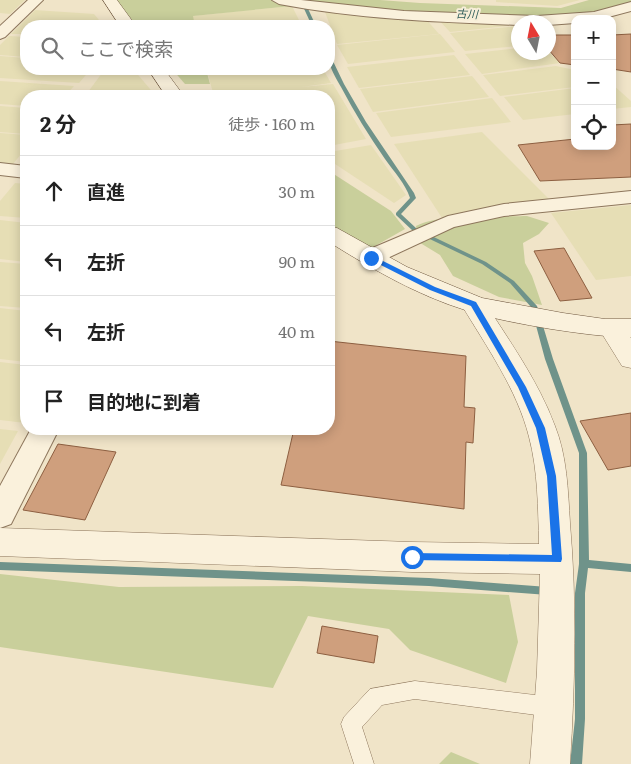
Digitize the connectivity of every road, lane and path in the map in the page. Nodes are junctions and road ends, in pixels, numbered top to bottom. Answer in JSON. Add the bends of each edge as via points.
{"nodes":[{"id":1,"x":36,"y":0,"type":"edge"},
{"id":2,"x":110,"y":0,"type":"edge"},
{"id":3,"x":279,"y":0,"type":"edge"},
{"id":4,"x":453,"y":4,"type":"dead end"},
{"id":5,"x":631,"y":6,"type":"edge"},
{"id":6,"x":456,"y":19,"type":"junction"},
{"id":7,"x":124,"y":20,"type":"edge"},
{"id":8,"x":0,"y":34,"type":"edge"},
{"id":9,"x":160,"y":75,"type":"edge"},
{"id":10,"x":171,"y":90,"type":"edge"},
{"id":11,"x":0,"y":170,"type":"edge"},
{"id":12,"x":20,"y":172,"type":"edge"},
{"id":13,"x":631,"y":197,"type":"edge"},
{"id":14,"x":335,"y":237,"type":"edge"},
{"id":15,"x":371,"y":258,"type":"junction"},
{"id":16,"x":473,"y":304,"type":"junction"},
{"id":17,"x":622,"y":328,"type":"edge"},
{"id":18,"x":631,"y":359,"type":"edge"},
{"id":19,"x":42,"y":435,"type":"edge"},
{"id":20,"x":0,"y":515,"type":"edge"},
{"id":21,"x":0,"y":542,"type":"edge"},
{"id":22,"x":557,"y":559,"type":"junction"},
{"id":23,"x":555,"y":707,"type":"junction"},
{"id":24,"x":364,"y":764,"type":"edge"},
{"id":25,"x":550,"y":764,"type":"edge"}],
"edges":[{"from":1,"to":8,"type":"street"},
{"from":2,"to":7,"type":"street"},
{"from":3,"to":6,"type":"street","via":[[340,11]]},
{"from":4,"to":6,"type":"street"},
{"from":5,"to":6,"type":"street","via":[[594,17],[540,21]]},
{"from":9,"to":10,"type":"street"},
{"from":11,"to":12,"type":"street"},
{"from":13,"to":15,"type":"street","via":[[504,210],[448,222]]},
{"from":14,"to":15,"type":"street"},
{"from":15,"to":16,"type":"street"},
{"from":16,"to":17,"type":"street","via":[[522,316]]},
{"from":16,"to":22,"type":"street","via":[[522,387],[541,428],[551,476]]},
{"from":17,"to":18,"type":"street"},
{"from":19,"to":20,"type":"street"},
{"from":21,"to":22,"type":"street"},
{"from":22,"to":23,"type":"street"},
{"from":23,"to":24,"type":"lane","via":[[414,690],[377,696],[351,724]]},
{"from":23,"to":25,"type":"street"}]}
